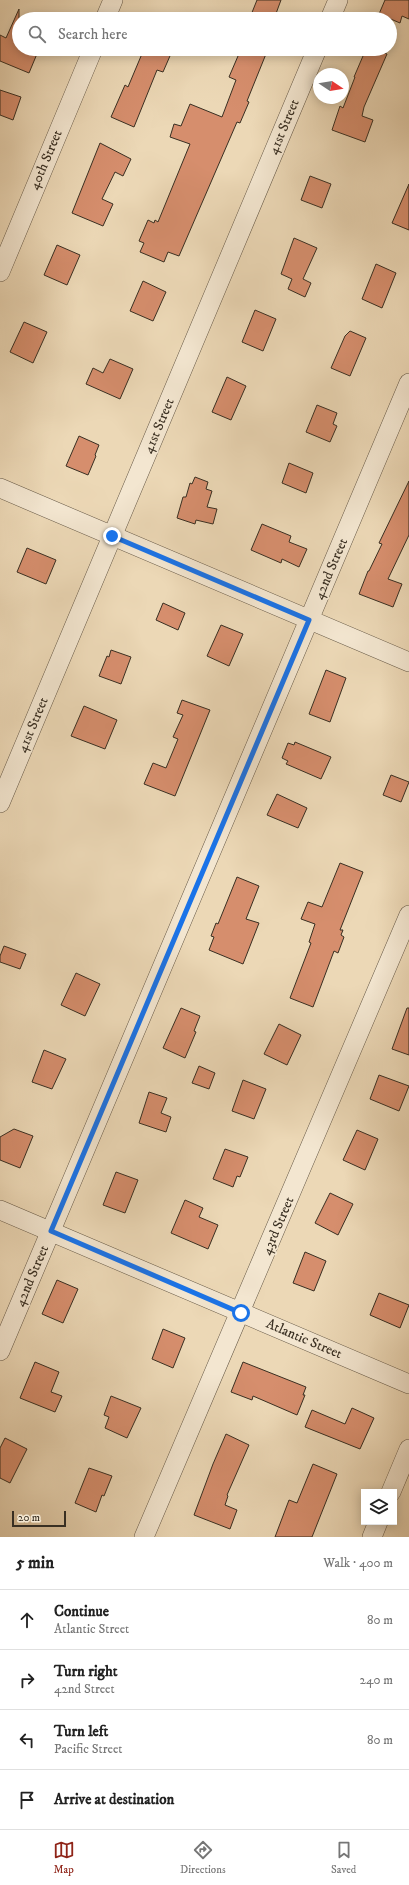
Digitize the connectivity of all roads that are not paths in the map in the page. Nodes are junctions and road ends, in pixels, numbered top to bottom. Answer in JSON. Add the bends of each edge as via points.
{"nodes":[{"id":1,"x":113,"y":0,"type":"edge"},
{"id":2,"x":338,"y":0,"type":"edge"},
{"id":3,"x":108,"y":12,"type":"edge"},
{"id":4,"x":333,"y":12,"type":"edge"},
{"id":5,"x":89,"y":56,"type":"edge"},
{"id":6,"x":314,"y":56,"type":"edge"},
{"id":7,"x":0,"y":272,"type":"edge"},
{"id":8,"x":409,"y":383,"type":"edge"},
{"id":9,"x":0,"y":488,"type":"edge"},
{"id":10,"x":112,"y":536,"type":"junction"},
{"id":11,"x":309,"y":620,"type":"junction"},
{"id":12,"x":409,"y":662,"type":"edge"},
{"id":13,"x":0,"y":803,"type":"edge"},
{"id":14,"x":409,"y":915,"type":"edge"},
{"id":15,"x":0,"y":1210,"type":"edge"},
{"id":16,"x":51,"y":1231,"type":"junction"},
{"id":17,"x":241,"y":1313,"type":"junction"},
{"id":18,"x":0,"y":1351,"type":"edge"},
{"id":19,"x":409,"y":1384,"type":"edge"},
{"id":20,"x":409,"y":1449,"type":"edge"},
{"id":21,"x":392,"y":1489,"type":"edge"},
{"id":22,"x":377,"y":1525,"type":"edge"},
{"id":23,"x":144,"y":1537,"type":"edge"},
{"id":24,"x":372,"y":1537,"type":"edge"}],
"edges":[{"from":1,"to":3,"type":"street"},
{"from":2,"to":4,"type":"street"},
{"from":5,"to":7,"type":"street","name":"40th Street"},
{"from":6,"to":10,"type":"street","name":"41st Street"},
{"from":8,"to":11,"type":"street","name":"42nd Street"},
{"from":9,"to":10,"type":"street"},
{"from":10,"to":11,"type":"street"},
{"from":10,"to":13,"type":"street","name":"41st Street"},
{"from":11,"to":12,"type":"street"},
{"from":11,"to":16,"type":"street","name":"42nd Street"},
{"from":14,"to":17,"type":"street","name":"43rd Street"},
{"from":15,"to":16,"type":"street","name":"Atlantic Street"},
{"from":16,"to":17,"type":"street","name":"Atlantic Street"},
{"from":16,"to":18,"type":"street","name":"42nd Street"},
{"from":17,"to":19,"type":"street","name":"Atlantic Street"},
{"from":17,"to":23,"type":"street","name":"43rd Street"},
{"from":20,"to":21,"type":"street"},
{"from":22,"to":24,"type":"street"}]}
